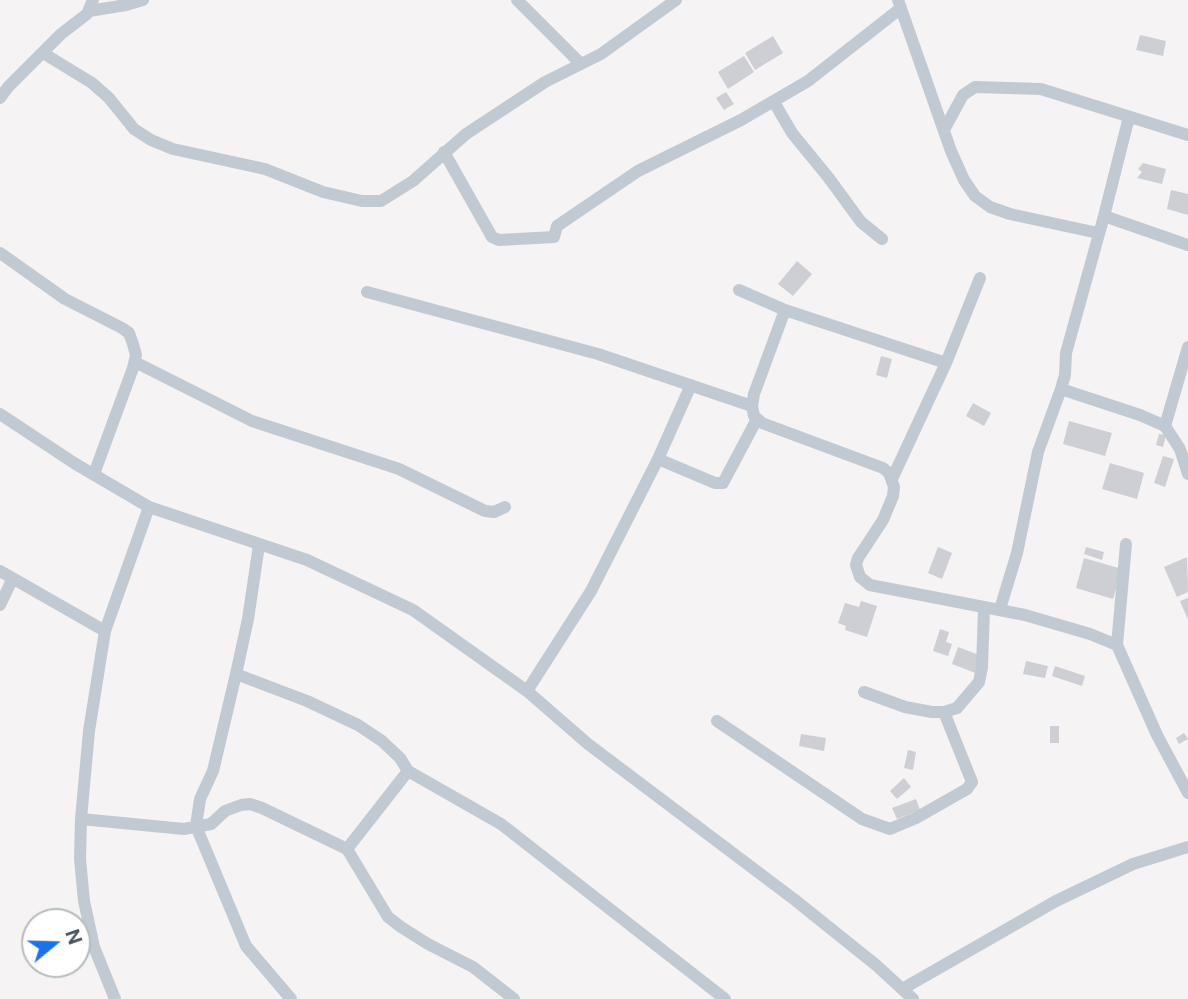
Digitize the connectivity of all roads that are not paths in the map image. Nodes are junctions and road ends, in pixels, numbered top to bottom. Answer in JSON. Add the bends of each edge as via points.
{"nodes":[{"id":1,"x":143,"y":0,"type":"edge"},
{"id":2,"x":517,"y":0,"type":"edge"},
{"id":3,"x":676,"y":0,"type":"edge"},
{"id":4,"x":900,"y":4,"type":"edge"},
{"id":5,"x":659,"y":5,"type":"edge"},
{"id":6,"x":91,"y":6,"type":"edge"},
{"id":7,"x":43,"y":53,"type":"junction"},
{"id":8,"x":580,"y":63,"type":"junction"},
{"id":9,"x":0,"y":98,"type":"edge"},
{"id":10,"x":774,"y":102,"type":"junction"},
{"id":11,"x":1129,"y":117,"type":"junction"},
{"id":12,"x":944,"y":130,"type":"junction"},
{"id":13,"x":1188,"y":135,"type":"edge"},
{"id":14,"x":444,"y":152,"type":"junction"},
{"id":15,"x":1104,"y":216,"type":"junction"},
{"id":16,"x":1098,"y":233,"type":"junction"},
{"id":17,"x":882,"y":239,"type":"dead end"},
{"id":18,"x":1188,"y":245,"type":"edge"},
{"id":19,"x":0,"y":253,"type":"edge"},
{"id":20,"x":980,"y":278,"type":"dead end"},
{"id":21,"x":739,"y":290,"type":"dead end"},
{"id":22,"x":367,"y":292,"type":"dead end"},
{"id":23,"x":785,"y":310,"type":"junction"},
{"id":24,"x":1188,"y":347,"type":"edge"},
{"id":25,"x":135,"y":362,"type":"junction"},
{"id":26,"x":946,"y":363,"type":"junction"},
{"id":27,"x":691,"y":385,"type":"junction"},
{"id":28,"x":1061,"y":388,"type":"junction"},
{"id":29,"x":752,"y":405,"type":"junction"},
{"id":30,"x":0,"y":414,"type":"edge"},
{"id":31,"x":757,"y":419,"type":"junction"},
{"id":32,"x":1165,"y":426,"type":"junction"},
{"id":33,"x":658,"y":459,"type":"junction"},
{"id":34,"x":94,"y":474,"type":"junction"},
{"id":35,"x":1188,"y":474,"type":"edge"},
{"id":36,"x":892,"y":479,"type":"junction"},
{"id":37,"x":149,"y":507,"type":"junction"},
{"id":38,"x":505,"y":507,"type":"dead end"},
{"id":39,"x":1126,"y":544,"type":"dead end"},
{"id":40,"x":259,"y":545,"type":"junction"},
{"id":41,"x":0,"y":571,"type":"edge"},
{"id":42,"x":12,"y":580,"type":"junction"},
{"id":43,"x":0,"y":605,"type":"edge"},
{"id":44,"x":984,"y":609,"type":"junction"},
{"id":45,"x":1000,"y":610,"type":"junction"},
{"id":46,"x":105,"y":631,"type":"junction"},
{"id":47,"x":1117,"y":645,"type":"junction"},
{"id":48,"x":236,"y":674,"type":"junction"},
{"id":49,"x":527,"y":691,"type":"junction"},
{"id":50,"x":864,"y":692,"type":"dead end"},
{"id":51,"x":944,"y":712,"type":"junction"},
{"id":52,"x":717,"y":721,"type":"dead end"},
{"id":53,"x":408,"y":771,"type":"junction"},
{"id":54,"x":1188,"y":793,"type":"edge"},
{"id":55,"x":81,"y":819,"type":"junction"},
{"id":56,"x":197,"y":827,"type":"junction"},
{"id":57,"x":1188,"y":847,"type":"edge"},
{"id":58,"x":347,"y":849,"type":"junction"},
{"id":59,"x":904,"y":988,"type":"junction"},
{"id":60,"x":116,"y":999,"type":"edge"},
{"id":61,"x":290,"y":999,"type":"edge"},
{"id":62,"x":514,"y":999,"type":"edge"},
{"id":63,"x":725,"y":999,"type":"edge"},
{"id":64,"x":913,"y":999,"type":"edge"}],
"edges":[{"from":1,"to":6,"type":"street"},
{"from":2,"to":8,"type":"street"},
{"from":3,"to":5,"type":"street"},
{"from":4,"to":10,"type":"street","via":[[808,81]]},
{"from":4,"to":12,"type":"street"},
{"from":5,"to":8,"type":"street","via":[[601,54]]},
{"from":6,"to":7,"type":"street"},
{"from":7,"to":9,"type":"street"},
{"from":7,"to":14,"type":"street","via":[[92,83],[134,129],[151,140],[265,169],[323,192],[381,201],[413,181]]},
{"from":8,"to":14,"type":"street","via":[[533,89]]},
{"from":10,"to":14,"type":"street","via":[[638,171],[557,226],[554,237],[492,237]]},
{"from":10,"to":17,"type":"street","via":[[792,133],[861,222]]},
{"from":11,"to":12,"type":"street","via":[[1041,89],[975,88],[963,95]]},
{"from":11,"to":13,"type":"street"},
{"from":11,"to":15,"type":"street"},
{"from":12,"to":16,"type":"street","via":[[975,197],[1010,214]]},
{"from":15,"to":16,"type":"street"},
{"from":15,"to":18,"type":"street"},
{"from":16,"to":28,"type":"street"},
{"from":19,"to":25,"type":"street","via":[[65,299],[122,328],[134,344]]},
{"from":20,"to":26,"type":"street"},
{"from":21,"to":23,"type":"street"},
{"from":22,"to":27,"type":"street","via":[[598,354]]},
{"from":23,"to":26,"type":"street"},
{"from":23,"to":29,"type":"street"},
{"from":24,"to":32,"type":"street"},
{"from":25,"to":34,"type":"street"},
{"from":25,"to":38,"type":"street","via":[[252,421],[399,468],[485,511]]},
{"from":26,"to":36,"type":"street"},
{"from":27,"to":29,"type":"street"},
{"from":27,"to":33,"type":"street"},
{"from":28,"to":32,"type":"street"},
{"from":28,"to":45,"type":"street","via":[[1038,452]]},
{"from":29,"to":31,"type":"street"},
{"from":30,"to":34,"type":"street"},
{"from":31,"to":33,"type":"street","via":[[723,483]]},
{"from":31,"to":36,"type":"street","via":[[883,468]]},
{"from":32,"to":35,"type":"street","via":[[1180,449]]},
{"from":33,"to":49,"type":"street","via":[[591,591]]},
{"from":34,"to":37,"type":"street"},
{"from":36,"to":44,"type":"street","via":[[893,496],[883,520],[858,558],[860,577],[870,585]]},
{"from":37,"to":40,"type":"street"},
{"from":37,"to":46,"type":"street"},
{"from":39,"to":47,"type":"street"},
{"from":40,"to":48,"type":"street"},
{"from":40,"to":49,"type":"street","via":[[307,560],[414,610]]},
{"from":41,"to":42,"type":"street"},
{"from":42,"to":43,"type":"street"},
{"from":42,"to":46,"type":"street"},
{"from":44,"to":45,"type":"street"},
{"from":44,"to":51,"type":"street","via":[[979,682],[964,702]]},
{"from":45,"to":47,"type":"street"},
{"from":46,"to":55,"type":"street"},
{"from":47,"to":54,"type":"street"},
{"from":48,"to":53,"type":"street","via":[[358,725],[382,741]]},
{"from":48,"to":56,"type":"street","via":[[213,771],[200,799]]},
{"from":49,"to":59,"type":"street","via":[[587,744]]},
{"from":50,"to":51,"type":"street","via":[[905,707]]},
{"from":51,"to":52,"type":"street","via":[[972,782],[967,789],[890,829],[862,819]]},
{"from":53,"to":58,"type":"street"},
{"from":53,"to":63,"type":"street","via":[[501,824]]},
{"from":55,"to":56,"type":"street"},
{"from":55,"to":60,"type":"street","via":[[84,901],[94,947]]},
{"from":56,"to":58,"type":"street","via":[[211,824],[234,807],[250,804]]},
{"from":56,"to":61,"type":"street","via":[[246,946]]},
{"from":57,"to":59,"type":"street","via":[[1133,864],[1056,901]]},
{"from":58,"to":62,"type":"street","via":[[388,917],[473,967]]},
{"from":59,"to":64,"type":"street"}]}
